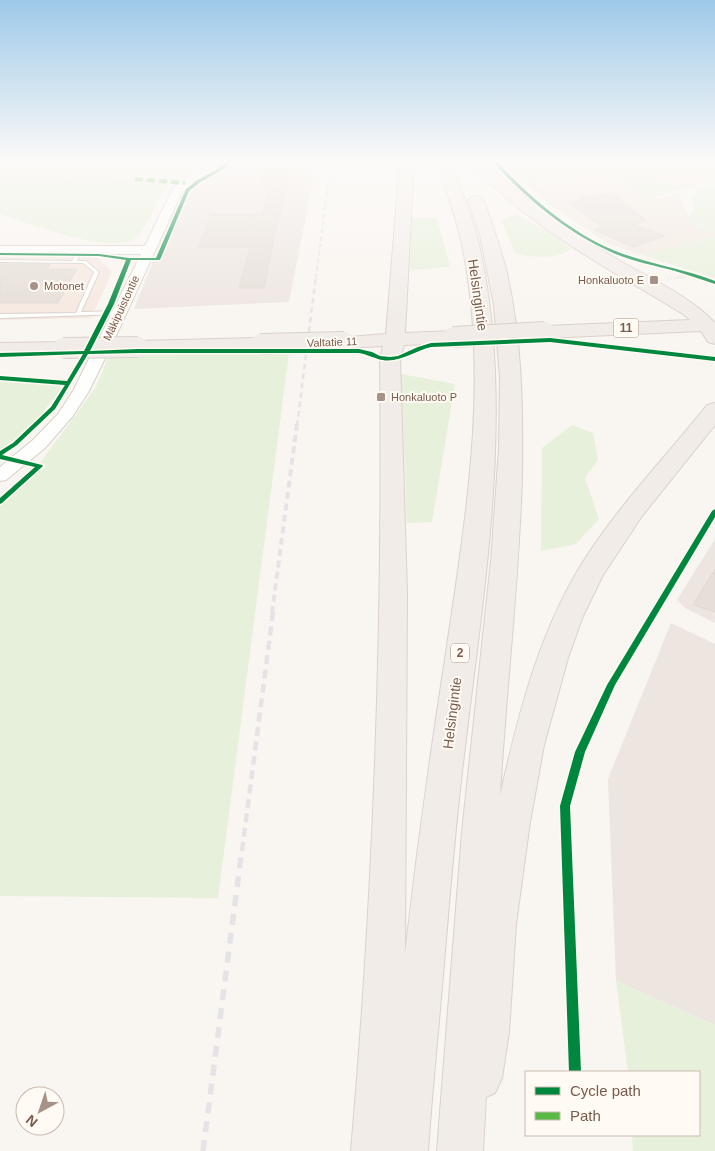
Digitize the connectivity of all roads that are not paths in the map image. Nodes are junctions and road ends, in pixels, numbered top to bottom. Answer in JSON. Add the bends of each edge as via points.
{"nodes":[{"id":1,"x":166,"y":214,"type":"edge"},
{"id":2,"x":404,"y":214,"type":"edge"},
{"id":3,"x":463,"y":214,"type":"edge"},
{"id":4,"x":482,"y":214,"type":"edge"},
{"id":5,"x":535,"y":214,"type":"edge"},
{"id":6,"x":0,"y":250,"type":"edge"},
{"id":7,"x":80,"y":250,"type":"junction"},
{"id":8,"x":148,"y":250,"type":"junction"},
{"id":9,"x":0,"y":261,"type":"edge"},
{"id":10,"x":74,"y":262,"type":"junction"},
{"id":11,"x":120,"y":313,"type":"junction"},
{"id":12,"x":78,"y":314,"type":"junction"},
{"id":13,"x":0,"y":316,"type":"edge"},
{"id":14,"x":712,"y":329,"type":"edge"},
{"id":15,"x":395,"y":340,"type":"junction"},
{"id":16,"x":0,"y":349,"type":"edge"},
{"id":17,"x":715,"y":410,"type":"edge"},
{"id":18,"x":0,"y":476,"type":"edge"},
{"id":19,"x":374,"y":1151,"type":"edge"},
{"id":20,"x":405,"y":1151,"type":"edge"},
{"id":21,"x":460,"y":1151,"type":"edge"},
{"id":22,"x":467,"y":1151,"type":"edge"}],
"edges":[{"from":1,"to":8,"type":"street","name":"Mäkipuistontie"},
{"from":2,"to":15,"type":"highway"},
{"from":3,"to":20,"type":"highway","name":"Helsingintie","number":"2","via":[[483,320],[484,442],[474,548],[441,798]]},
{"from":4,"to":21,"type":"highway","name":"Helsingintie","via":[[497,269],[505,316],[510,364],[511,445],[506,552],[483,789]]},
{"from":5,"to":14,"type":"highway","via":[[684,306]]},
{"from":6,"to":7,"type":"street"},
{"from":7,"to":8,"type":"street"},
{"from":7,"to":10,"type":"lane"},
{"from":8,"to":11,"type":"street","name":"Mäkipuistontie"},
{"from":9,"to":10,"type":"lane"},
{"from":10,"to":12,"type":"lane","via":[[84,262],[97,272]]},
{"from":11,"to":12,"type":"lane"},
{"from":11,"to":18,"type":"street","name":"Mäkipuistontie","via":[[81,391],[64,417],[39,444]]},
{"from":12,"to":13,"type":"lane"},
{"from":14,"to":15,"type":"highway","number":"11","bridge":true,"via":[[545,332]]},
{"from":15,"to":16,"type":"highway","name":"Valtatie 11","number":"11","bridge":true},
{"from":15,"to":19,"type":"highway","via":[[390,359],[394,537],[390,809]]},
{"from":17,"to":22,"type":"highway","via":[[642,496],[606,545],[574,603],[544,681],[504,862],[493,952],[489,1026]]}]}
